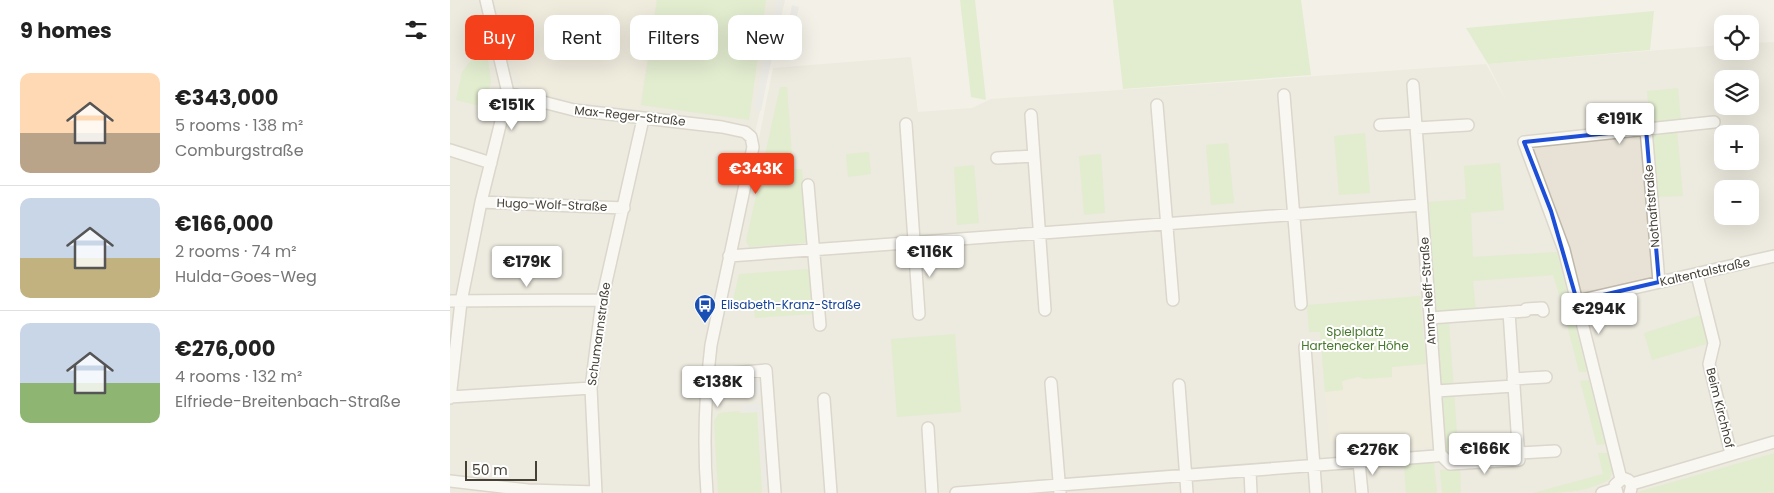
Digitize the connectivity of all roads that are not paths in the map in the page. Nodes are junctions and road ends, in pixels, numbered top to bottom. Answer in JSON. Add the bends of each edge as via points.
{"nodes":[{"id":1,"x":486,"y":0,"type":"edge"},
{"id":2,"x":1413,"y":85,"type":"dead end"},
{"id":3,"x":508,"y":93,"type":"junction"},
{"id":4,"x":1284,"y":95,"type":"dead end"},
{"id":5,"x":1157,"y":105,"type":"dead end"},
{"id":6,"x":1031,"y":115,"type":"dead end"},
{"id":7,"x":643,"y":119,"type":"junction"},
{"id":8,"x":1714,"y":122,"type":"dead end"},
{"id":9,"x":906,"y":124,"type":"dead end"},
{"id":10,"x":1380,"y":125,"type":"dead end"},
{"id":11,"x":1468,"y":125,"type":"dead end"},
{"id":12,"x":1416,"y":126,"type":"junction"},
{"id":13,"x":1646,"y":129,"type":"junction"},
{"id":14,"x":450,"y":150,"type":"edge"},
{"id":15,"x":1034,"y":156,"type":"junction"},
{"id":16,"x":996,"y":158,"type":"dead end"},
{"id":17,"x":491,"y":163,"type":"junction"},
{"id":18,"x":808,"y":185,"type":"dead end"},
{"id":19,"x":481,"y":202,"type":"junction"},
{"id":20,"x":1422,"y":205,"type":"junction"},
{"id":21,"x":624,"y":208,"type":"junction"},
{"id":22,"x":1293,"y":215,"type":"junction"},
{"id":23,"x":1167,"y":224,"type":"junction"},
{"id":24,"x":1039,"y":234,"type":"junction"},
{"id":25,"x":914,"y":243,"type":"junction"},
{"id":26,"x":813,"y":251,"type":"junction"},
{"id":27,"x":729,"y":256,"type":"junction"},
{"id":28,"x":1774,"y":256,"type":"edge"},
{"id":29,"x":1697,"y":275,"type":"junction"},
{"id":30,"x":1659,"y":282,"type":"junction"},
{"id":31,"x":602,"y":300,"type":"junction"},
{"id":32,"x":1173,"y":300,"type":"dead end"},
{"id":33,"x":1577,"y":301,"type":"junction"},
{"id":34,"x":455,"y":302,"type":"edge"},
{"id":35,"x":1301,"y":304,"type":"dead end"},
{"id":36,"x":1045,"y":310,"type":"dead end"},
{"id":37,"x":1543,"y":310,"type":"dead end"},
{"id":38,"x":1509,"y":312,"type":"junction"},
{"id":39,"x":919,"y":314,"type":"dead end"},
{"id":40,"x":1430,"y":318,"type":"junction"},
{"id":41,"x":820,"y":326,"type":"dead end"},
{"id":42,"x":1305,"y":347,"type":"dead end"},
{"id":43,"x":707,"y":375,"type":"junction"},
{"id":44,"x":1546,"y":377,"type":"dead end"},
{"id":45,"x":1514,"y":382,"type":"junction"},
{"id":46,"x":1051,"y":383,"type":"dead end"},
{"id":47,"x":1179,"y":384,"type":"dead end"},
{"id":48,"x":591,"y":388,"type":"junction"},
{"id":49,"x":1436,"y":392,"type":"junction"},
{"id":50,"x":450,"y":397,"type":"edge"},
{"id":51,"x":824,"y":398,"type":"dead end"},
{"id":52,"x":928,"y":428,"type":"dead end"},
{"id":53,"x":1774,"y":442,"type":"edge"},
{"id":54,"x":1555,"y":450,"type":"dead end"},
{"id":55,"x":1518,"y":453,"type":"junction"},
{"id":56,"x":1440,"y":454,"type":"junction"},
{"id":57,"x":1732,"y":454,"type":"junction"},
{"id":58,"x":1359,"y":462,"type":"junction"},
{"id":59,"x":1314,"y":465,"type":"junction"},
{"id":60,"x":1250,"y":471,"type":"junction"},
{"id":61,"x":1186,"y":476,"type":"junction"},
{"id":62,"x":450,"y":480,"type":"edge"},
{"id":63,"x":1623,"y":488,"type":"edge"},
{"id":64,"x":1060,"y":489,"type":"edge"},
{"id":65,"x":996,"y":492,"type":"edge"},
{"id":66,"x":596,"y":493,"type":"edge"},
{"id":67,"x":707,"y":493,"type":"edge"},
{"id":68,"x":775,"y":493,"type":"edge"},
{"id":69,"x":832,"y":493,"type":"edge"},
{"id":70,"x":932,"y":493,"type":"edge"},
{"id":71,"x":956,"y":493,"type":"edge"},
{"id":72,"x":1187,"y":493,"type":"edge"},
{"id":73,"x":1251,"y":493,"type":"edge"},
{"id":74,"x":1316,"y":493,"type":"edge"},
{"id":75,"x":1362,"y":493,"type":"edge"},
{"id":76,"x":1602,"y":493,"type":"edge"}],
"edges":[{"from":1,"to":3,"type":"street"},
{"from":2,"to":12,"type":"street","name":"Anna-Neff-Straße"},
{"from":3,"to":7,"type":"street","name":"Max-Reger-Straße","via":[[574,110]]},
{"from":3,"to":17,"type":"street"},
{"from":4,"to":22,"type":"street"},
{"from":5,"to":23,"type":"street"},
{"from":6,"to":15,"type":"street"},
{"from":7,"to":21,"type":"street","name":"Schumannstraße"},
{"from":7,"to":27,"type":"street","name":"Max-Reger-Straße","via":[[722,126],[745,132],[751,137],[753,147]]},
{"from":8,"to":13,"type":"street"},
{"from":9,"to":25,"type":"street"},
{"from":10,"to":12,"type":"street"},
{"from":11,"to":12,"type":"street"},
{"from":12,"to":20,"type":"street","name":"Anna-Neff-Straße"},
{"from":13,"to":30,"type":"street","name":"Nothaftstraße"},
{"from":13,"to":33,"type":"street","via":[[1524,142],[1551,211]]},
{"from":14,"to":17,"type":"street"},
{"from":15,"to":16,"type":"street"},
{"from":15,"to":24,"type":"street"},
{"from":17,"to":19,"type":"street"},
{"from":18,"to":26,"type":"street"},
{"from":19,"to":21,"type":"street","name":"Hugo-Wolf-Straße"},
{"from":19,"to":34,"type":"street"},
{"from":20,"to":22,"type":"street"},
{"from":20,"to":40,"type":"street","name":"Anna-Neff-Straße"},
{"from":21,"to":31,"type":"street","name":"Schumannstraße"},
{"from":22,"to":23,"type":"street"},
{"from":22,"to":35,"type":"street"},
{"from":23,"to":24,"type":"street"},
{"from":23,"to":32,"type":"street"},
{"from":24,"to":25,"type":"street"},
{"from":24,"to":36,"type":"street"},
{"from":25,"to":26,"type":"street"},
{"from":25,"to":39,"type":"street"},
{"from":26,"to":27,"type":"street"},
{"from":26,"to":41,"type":"street"},
{"from":27,"to":43,"type":"street"},
{"from":28,"to":29,"type":"street","name":"Kaltentalstraße"},
{"from":29,"to":30,"type":"street","name":"Kaltentalstraße"},
{"from":29,"to":57,"type":"street","name":"Beim Kirchhof","via":[[1714,343],[1709,364]]},
{"from":30,"to":33,"type":"street","name":"Kaltentalstraße"},
{"from":31,"to":34,"type":"street"},
{"from":31,"to":48,"type":"street","name":"Schumannstraße"},
{"from":33,"to":63,"type":"street"},
{"from":34,"to":50,"type":"street"},
{"from":37,"to":38,"type":"street"},
{"from":38,"to":40,"type":"street"},
{"from":38,"to":45,"type":"street"},
{"from":40,"to":49,"type":"street","name":"Anna-Neff-Straße"},
{"from":42,"to":59,"type":"street"},
{"from":43,"to":67,"type":"street","via":[[704,448]]},
{"from":43,"to":68,"type":"street","via":[[766,370]]},
{"from":44,"to":45,"type":"street"},
{"from":45,"to":49,"type":"street"},
{"from":45,"to":55,"type":"street"},
{"from":46,"to":64,"type":"street"},
{"from":47,"to":61,"type":"street"},
{"from":48,"to":50,"type":"street"},
{"from":48,"to":66,"type":"street","name":"Schumannstraße"},
{"from":49,"to":56,"type":"street","name":"Anna-Neff-Straße"},
{"from":51,"to":69,"type":"street"},
{"from":52,"to":70,"type":"street"},
{"from":53,"to":57,"type":"street"},
{"from":54,"to":55,"type":"street"},
{"from":55,"to":56,"type":"street","via":[[1519,460],[1450,464]]},
{"from":56,"to":58,"type":"street"},
{"from":57,"to":63,"type":"street"},
{"from":58,"to":59,"type":"street"},
{"from":58,"to":75,"type":"street"},
{"from":59,"to":60,"type":"street"},
{"from":59,"to":74,"type":"street"},
{"from":60,"to":61,"type":"street"},
{"from":60,"to":73,"type":"street"},
{"from":61,"to":64,"type":"street"},
{"from":61,"to":72,"type":"street"},
{"from":62,"to":66,"type":"street","via":[[528,490]]},
{"from":63,"to":76,"type":"street"},
{"from":64,"to":65,"type":"street"},
{"from":65,"to":71,"type":"street"}]}
